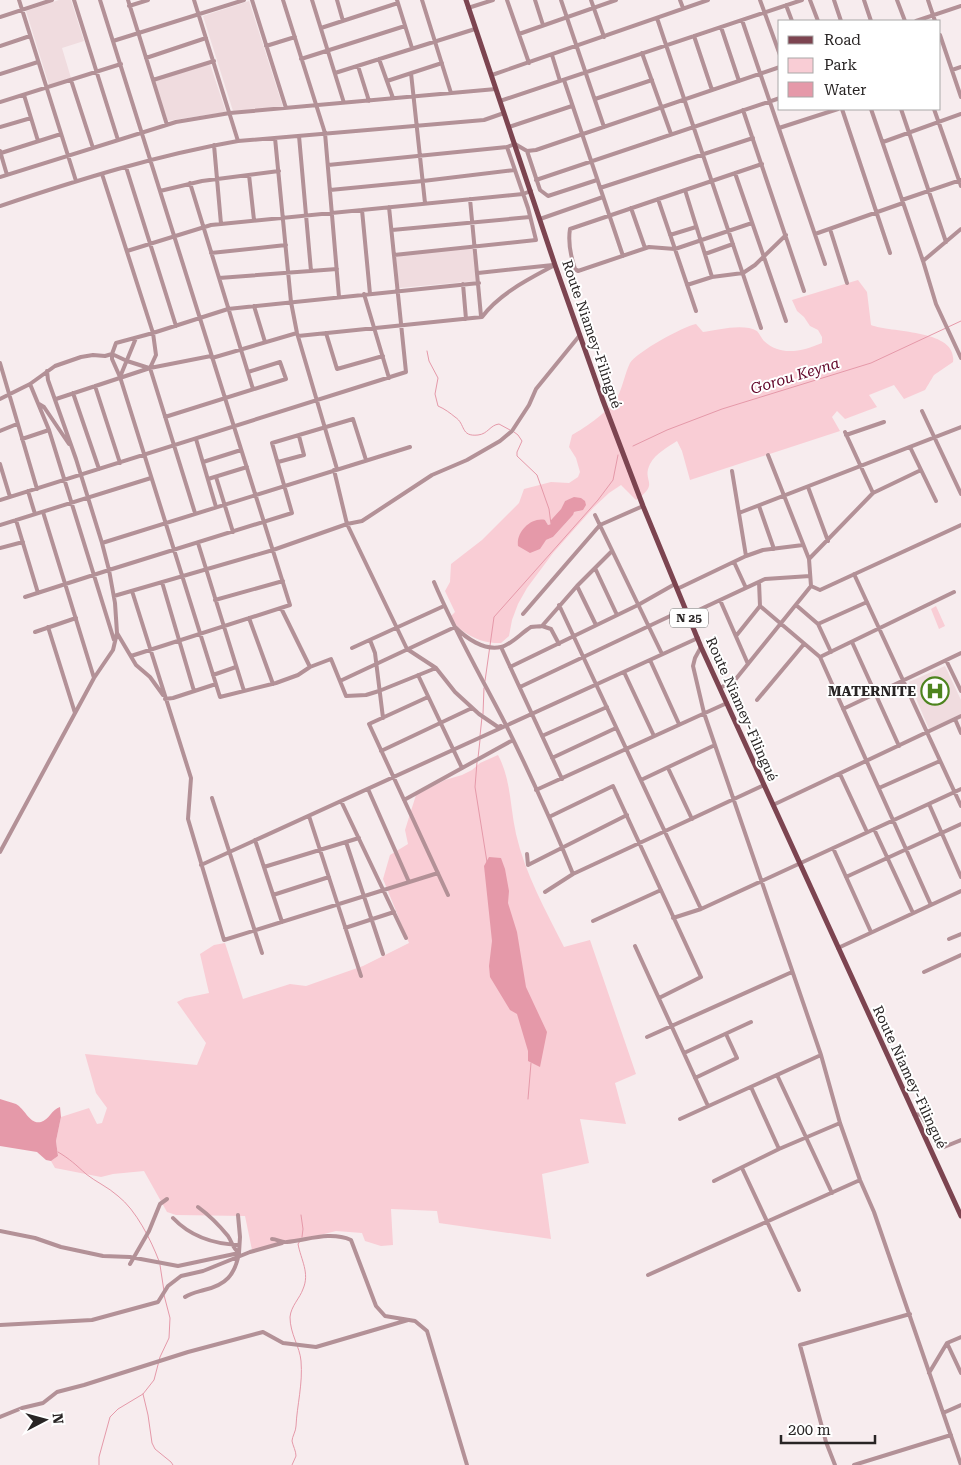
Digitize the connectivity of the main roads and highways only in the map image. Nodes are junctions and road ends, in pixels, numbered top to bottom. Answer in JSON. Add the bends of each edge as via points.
{"nodes":[{"id":1,"x":466,"y":0,"type":"edge"},
{"id":2,"x":961,"y":1216,"type":"edge"}],
"edges":[{"from":1,"to":2,"type":"main road","name":"Route Niamey-Filingué","number":"N 25","via":[[555,265],[643,506],[701,647]]}]}
